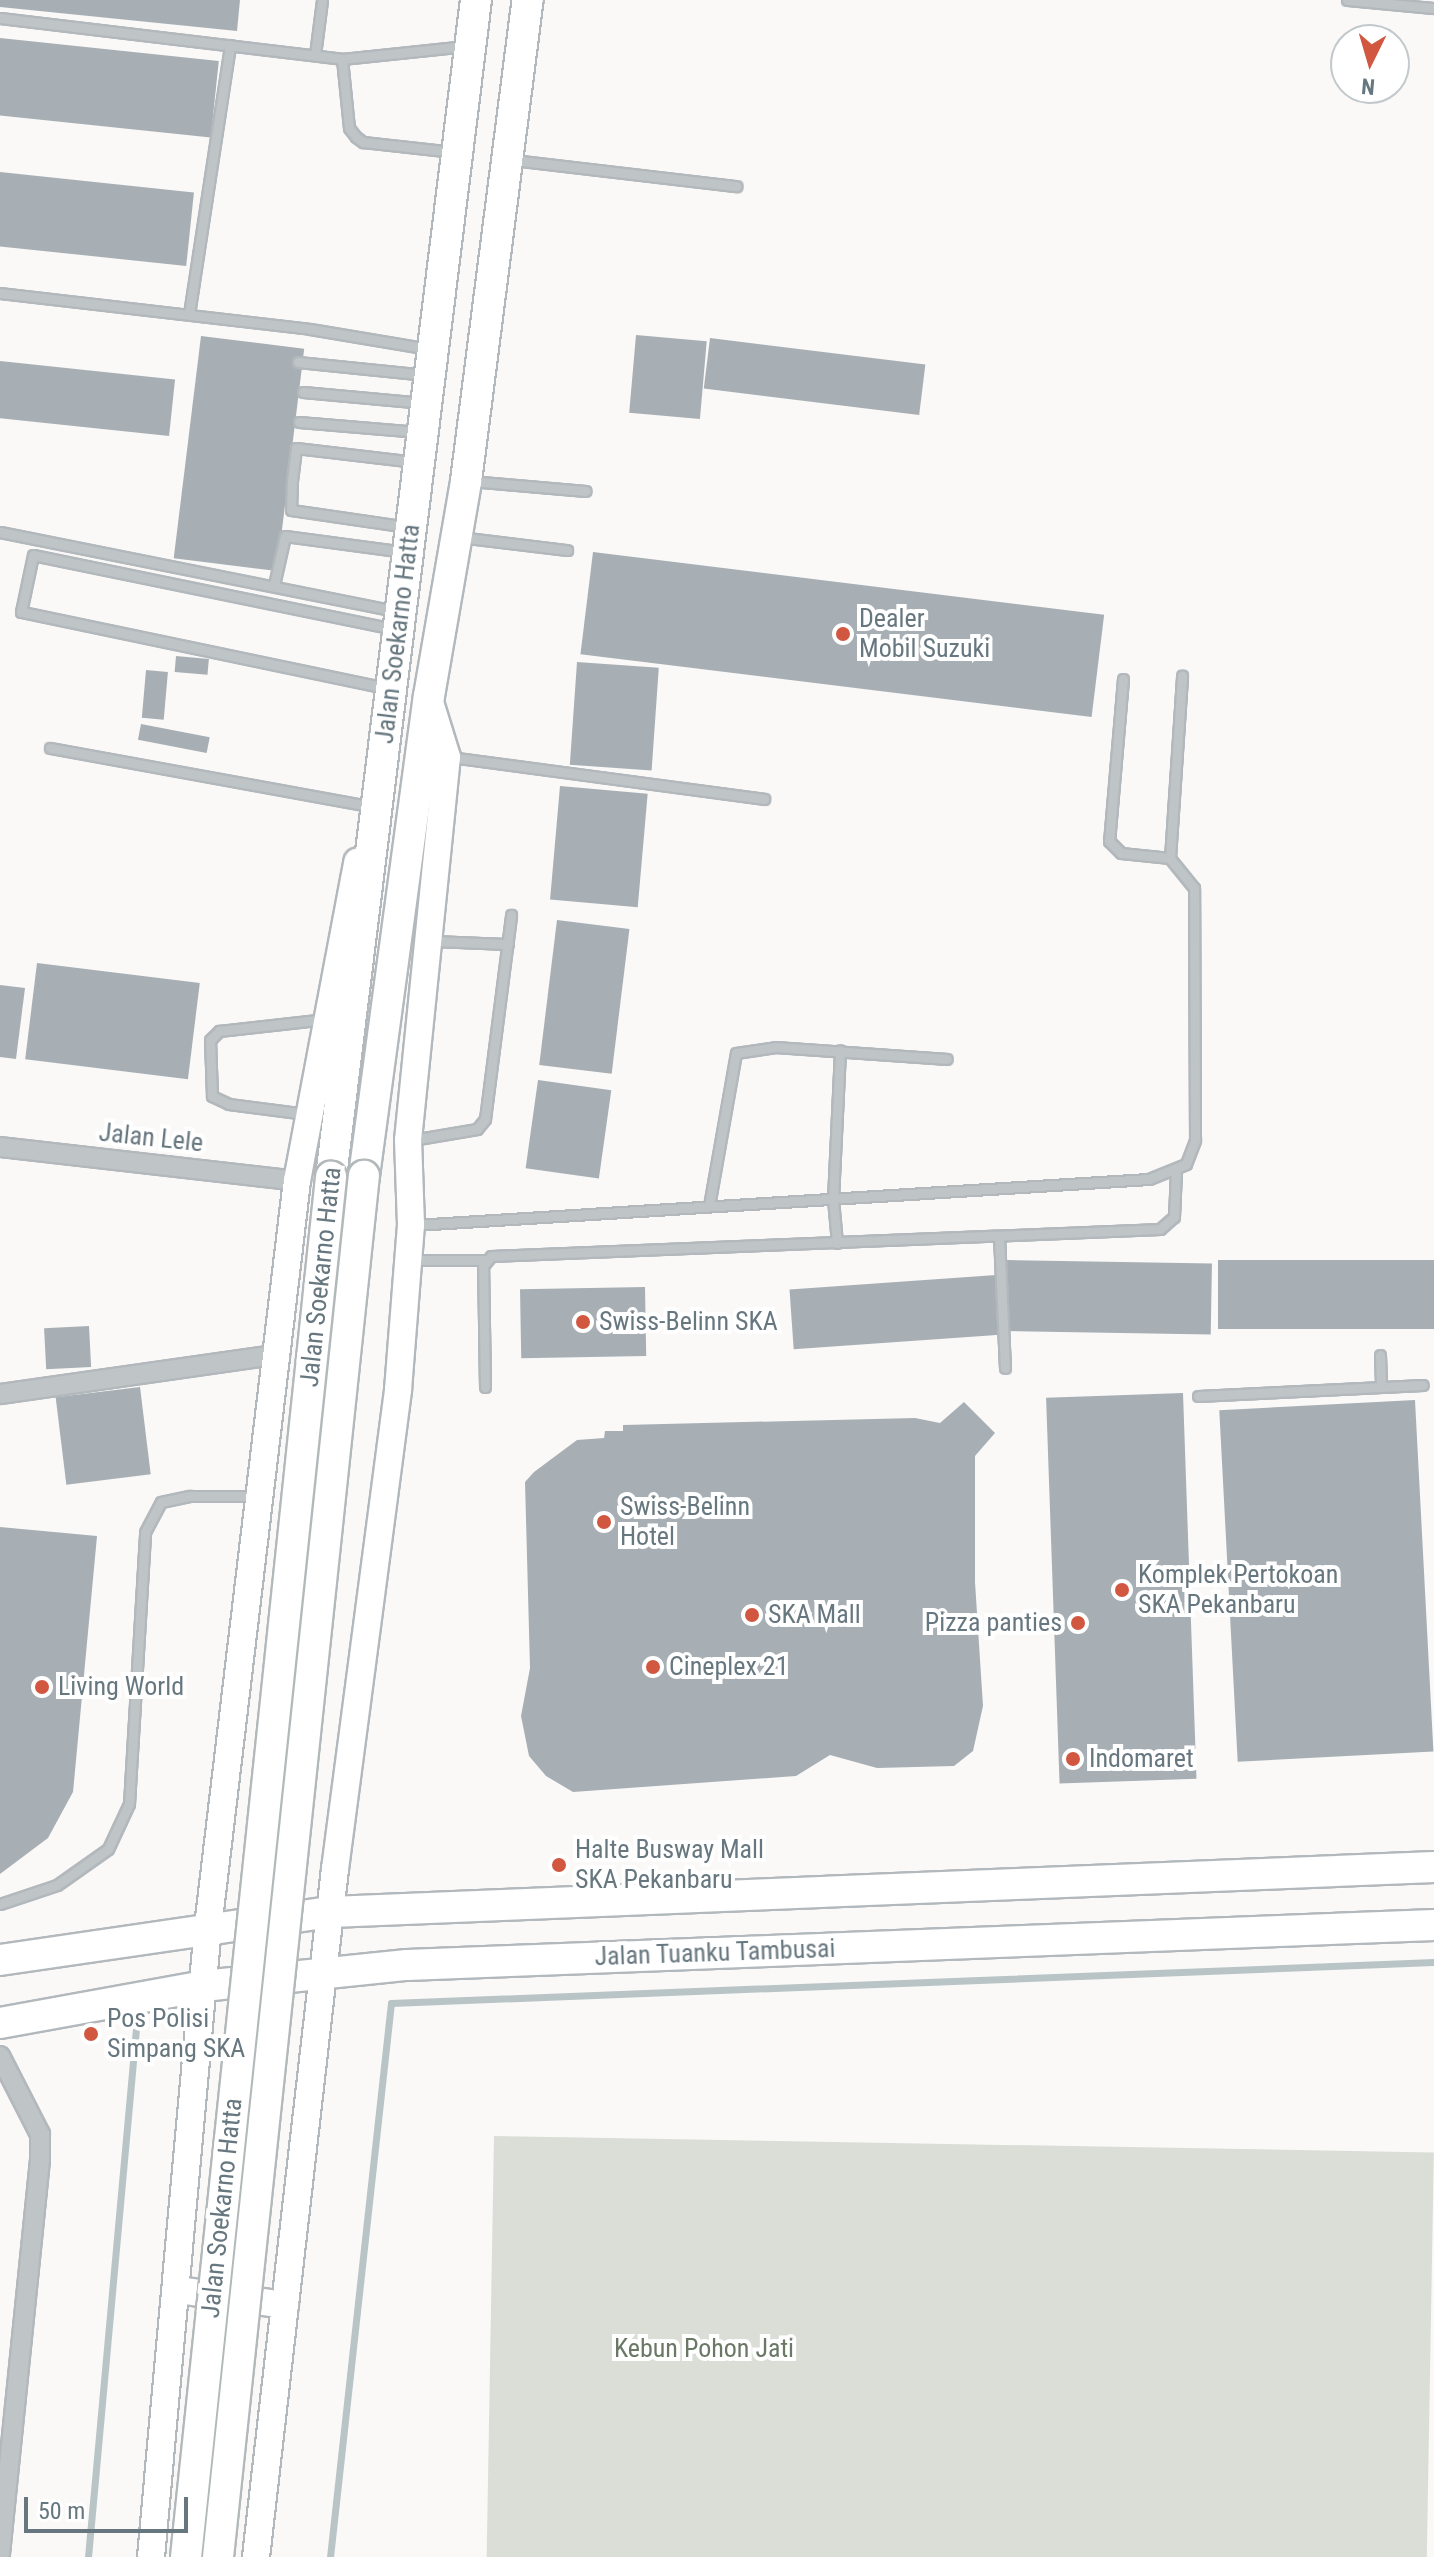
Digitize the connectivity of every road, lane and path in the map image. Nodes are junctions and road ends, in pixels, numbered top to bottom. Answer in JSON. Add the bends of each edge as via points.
{"nodes":[{"id":1,"x":322,"y":0,"type":"edge"},
{"id":2,"x":476,"y":0,"type":"edge"},
{"id":3,"x":528,"y":0,"type":"edge"},
{"id":4,"x":1347,"y":0,"type":"edge"},
{"id":5,"x":1434,"y":8,"type":"edge"},
{"id":6,"x":0,"y":18,"type":"edge"},
{"id":7,"x":230,"y":45,"type":"junction"},
{"id":8,"x":473,"y":46,"type":"junction"},
{"id":9,"x":315,"y":55,"type":"junction"},
{"id":10,"x":342,"y":59,"type":"junction"},
{"id":11,"x":460,"y":153,"type":"junction"},
{"id":12,"x":508,"y":159,"type":"junction"},
{"id":13,"x":736,"y":186,"type":"dead end"},
{"id":14,"x":0,"y":293,"type":"edge"},
{"id":15,"x":189,"y":314,"type":"junction"},
{"id":16,"x":298,"y":362,"type":"dead end"},
{"id":17,"x":428,"y":390,"type":"junction"},
{"id":18,"x":303,"y":392,"type":"dead end"},
{"id":19,"x":299,"y":422,"type":"dead end"},
{"id":20,"x":419,"y":462,"type":"junction"},
{"id":21,"x":466,"y":481,"type":"junction"},
{"id":22,"x":586,"y":491,"type":"dead end"},
{"id":23,"x":0,"y":532,"type":"edge"},
{"id":24,"x":457,"y":537,"type":"junction"},
{"id":25,"x":410,"y":540,"type":"junction"},
{"id":26,"x":567,"y":550,"type":"dead end"},
{"id":27,"x":274,"y":585,"type":"junction"},
{"id":28,"x":398,"y":632,"type":"junction"},
{"id":29,"x":1182,"y":675,"type":"dead end"},
{"id":30,"x":1123,"y":679,"type":"dead end"},
{"id":31,"x":390,"y":688,"type":"junction"},
{"id":32,"x":429,"y":696,"type":"junction"},
{"id":33,"x":50,"y":748,"type":"dead end"},
{"id":34,"x":447,"y":757,"type":"junction"},
{"id":35,"x":764,"y":799,"type":"dead end"},
{"id":36,"x":368,"y":806,"type":"junction"},
{"id":37,"x":1170,"y":858,"type":"junction"},
{"id":38,"x":511,"y":915,"type":"dead end"},
{"id":39,"x":424,"y":941,"type":"junction"},
{"id":40,"x":508,"y":944,"type":"junction"},
{"id":41,"x":327,"y":1019,"type":"junction"},
{"id":42,"x":840,"y":1050,"type":"junction"},
{"id":43,"x":947,"y":1059,"type":"dead end"},
{"id":44,"x":310,"y":1114,"type":"junction"},
{"id":45,"x":408,"y":1140,"type":"junction"},
{"id":46,"x":0,"y":1147,"type":"edge"},
{"id":47,"x":1176,"y":1171,"type":"junction"},
{"id":48,"x":297,"y":1181,"type":"junction"},
{"id":49,"x":833,"y":1199,"type":"junction"},
{"id":50,"x":709,"y":1206,"type":"junction"},
{"id":51,"x":411,"y":1225,"type":"junction"},
{"id":52,"x":999,"y":1236,"type":"junction"},
{"id":53,"x":837,"y":1243,"type":"junction"},
{"id":54,"x":409,"y":1260,"type":"junction"},
{"id":55,"x":485,"y":1260,"type":"junction"},
{"id":56,"x":280,"y":1354,"type":"junction"},
{"id":57,"x":1380,"y":1355,"type":"dead end"},
{"id":58,"x":1005,"y":1368,"type":"dead end"},
{"id":59,"x":1423,"y":1385,"type":"dead end"},
{"id":60,"x":485,"y":1387,"type":"dead end"},
{"id":61,"x":1381,"y":1387,"type":"junction"},
{"id":62,"x":0,"y":1394,"type":"edge"},
{"id":63,"x":1198,"y":1396,"type":"dead end"},
{"id":64,"x":262,"y":1496,"type":"junction"},
{"id":65,"x":1434,"y":1867,"type":"edge"},
{"id":66,"x":0,"y":1904,"type":"edge"},
{"id":67,"x":331,"y":1912,"type":"junction"},
{"id":68,"x":1434,"y":1925,"type":"edge"},
{"id":69,"x":208,"y":1927,"type":"junction"},
{"id":70,"x":269,"y":1949,"type":"junction"},
{"id":71,"x":0,"y":1960,"type":"edge"},
{"id":72,"x":324,"y":1972,"type":"junction"},
{"id":73,"x":203,"y":1986,"type":"junction"},
{"id":74,"x":0,"y":2023,"type":"edge"},
{"id":75,"x":0,"y":2056,"type":"edge"},
{"id":76,"x":178,"y":2290,"type":"junction"},
{"id":77,"x":285,"y":2305,"type":"junction"},
{"id":78,"x":0,"y":2557,"type":"edge"},
{"id":79,"x":151,"y":2557,"type":"edge"},
{"id":80,"x":186,"y":2557,"type":"edge"},
{"id":81,"x":218,"y":2557,"type":"edge"},
{"id":82,"x":256,"y":2557,"type":"edge"}],
"edges":[{"from":1,"to":9,"type":"lane"},
{"from":2,"to":8,"type":"main road","name":"Jalan Soekarno Hatta"},
{"from":3,"to":12,"type":"main road","name":"Jalan Soekarno Hatta"},
{"from":4,"to":5,"type":"lane"},
{"from":6,"to":7,"type":"lane"},
{"from":7,"to":9,"type":"lane"},
{"from":7,"to":15,"type":"lane"},
{"from":8,"to":10,"type":"lane"},
{"from":8,"to":11,"type":"main road","name":"Jalan Soekarno Hatta"},
{"from":9,"to":10,"type":"lane"},
{"from":10,"to":11,"type":"lane","via":[[349,128],[356,137]]},
{"from":11,"to":17,"type":"main road","name":"Jalan Soekarno Hatta"},
{"from":12,"to":13,"type":"lane"},
{"from":12,"to":21,"type":"main road","name":"Jalan Soekarno Hatta"},
{"from":14,"to":15,"type":"lane"},
{"from":15,"to":17,"type":"lane"},
{"from":16,"to":17,"type":"lane"},
{"from":17,"to":18,"type":"lane"},
{"from":17,"to":19,"type":"lane"},
{"from":17,"to":20,"type":"main road","name":"Jalan Soekarno Hatta"},
{"from":20,"to":25,"type":"main road","name":"Jalan Soekarno Hatta"},
{"from":20,"to":25,"type":"lane","via":[[296,448],[292,481],[291,510]]},
{"from":21,"to":22,"type":"lane"},
{"from":21,"to":24,"type":"main road","name":"Jalan Soekarno Hatta"},
{"from":23,"to":27,"type":"lane"},
{"from":24,"to":26,"type":"lane"},
{"from":24,"to":32,"type":"main road","name":"Jalan Soekarno Hatta"},
{"from":25,"to":27,"type":"lane","via":[[285,536]]},
{"from":25,"to":28,"type":"main road","name":"Jalan Soekarno Hatta"},
{"from":27,"to":28,"type":"lane"},
{"from":28,"to":31,"type":"street"},
{"from":28,"to":31,"type":"lane","via":[[33,555],[21,612]]},
{"from":28,"to":80,"type":"main road","name":"Jalan Soekarno Hatta","bridge":true,"via":[[331,1177]]},
{"from":29,"to":37,"type":"lane"},
{"from":30,"to":37,"type":"lane","via":[[1109,841],[1121,853]]},
{"from":31,"to":36,"type":"street"},
{"from":32,"to":34,"type":"street","name":"Jalan Soekarno Hatta"},
{"from":32,"to":81,"type":"main road","name":"Jalan Soekarno Hatta","bridge":true,"via":[[364,1176]]},
{"from":33,"to":36,"type":"lane"},
{"from":34,"to":35,"type":"lane"},
{"from":34,"to":39,"type":"street","name":"Jalan Soekarno Hatta"},
{"from":36,"to":41,"type":"street"},
{"from":37,"to":47,"type":"lane","via":[[1194,888],[1195,1140],[1186,1164]]},
{"from":38,"to":40,"type":"lane"},
{"from":39,"to":40,"type":"lane"},
{"from":39,"to":45,"type":"street","name":"Jalan Soekarno Hatta"},
{"from":40,"to":45,"type":"lane","via":[[481,1126]]},
{"from":41,"to":44,"type":"street"},
{"from":41,"to":44,"type":"lane","via":[[219,1031],[210,1040],[212,1096],[229,1104]]},
{"from":42,"to":43,"type":"lane"},
{"from":42,"to":49,"type":"lane"},
{"from":42,"to":50,"type":"lane","via":[[755,1047],[736,1053]]},
{"from":44,"to":48,"type":"street"},
{"from":45,"to":51,"type":"street","name":"Jalan Soekarno Hatta"},
{"from":46,"to":48,"type":"street","name":"Jalan Lele"},
{"from":47,"to":49,"type":"lane","via":[[1149,1179]]},
{"from":47,"to":52,"type":"lane","via":[[1174,1217],[1167,1227]]},
{"from":48,"to":56,"type":"street"},
{"from":49,"to":50,"type":"lane"},
{"from":49,"to":53,"type":"lane"},
{"from":50,"to":51,"type":"lane"},
{"from":51,"to":54,"type":"street","name":"Jalan Soekarno Hatta"},
{"from":52,"to":53,"type":"lane"},
{"from":52,"to":58,"type":"lane"},
{"from":53,"to":55,"type":"lane"},
{"from":54,"to":55,"type":"lane"},
{"from":54,"to":67,"type":"street","name":"Jalan Soekarno Hatta","via":[[398,1390]]},
{"from":55,"to":60,"type":"lane"},
{"from":56,"to":62,"type":"street"},
{"from":56,"to":64,"type":"street"},
{"from":57,"to":61,"type":"lane"},
{"from":59,"to":61,"type":"lane"},
{"from":61,"to":63,"type":"lane"},
{"from":64,"to":66,"type":"lane","via":[[190,1496],[161,1502],[145,1532],[129,1804],[108,1849],[57,1885]]},
{"from":64,"to":69,"type":"street"},
{"from":65,"to":67,"type":"main road"},
{"from":67,"to":69,"type":"main road"},
{"from":67,"to":70,"type":"main road"},
{"from":67,"to":72,"type":"street","name":"Jalan Soekarno Hatta"},
{"from":68,"to":72,"type":"main road","name":"Jalan Tuanku Tambusai"},
{"from":69,"to":70,"type":"main road"},
{"from":69,"to":71,"type":"main road"},
{"from":69,"to":73,"type":"street"},
{"from":70,"to":72,"type":"main road"},
{"from":70,"to":73,"type":"main road"},
{"from":72,"to":73,"type":"main road","name":"Jalan Tuanku Tambusai"},
{"from":72,"to":77,"type":"street","name":"Jalan Soekarno Hatta"},
{"from":73,"to":74,"type":"main road","name":"Jalan Tuanku Tambusai"},
{"from":73,"to":76,"type":"street"},
{"from":75,"to":78,"type":"street","via":[[40,2134],[40,2160]]},
{"from":76,"to":77,"type":"street"},
{"from":76,"to":79,"type":"street"},
{"from":77,"to":82,"type":"street","name":"Jalan Soekarno Hatta"}]}
